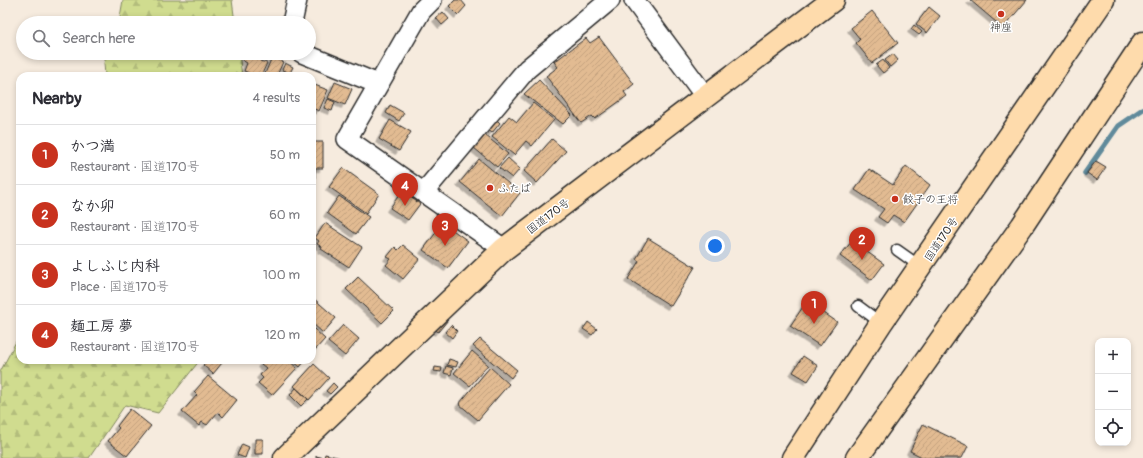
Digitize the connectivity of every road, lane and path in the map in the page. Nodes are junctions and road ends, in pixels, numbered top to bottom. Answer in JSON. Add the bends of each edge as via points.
{"nodes":[{"id":1,"x":297,"y":0,"type":"edge"},
{"id":2,"x":432,"y":0,"type":"edge"},
{"id":3,"x":610,"y":0,"type":"edge"},
{"id":4,"x":634,"y":0,"type":"edge"},
{"id":5,"x":834,"y":0,"type":"edge"},
{"id":6,"x":1102,"y":0,"type":"edge"},
{"id":7,"x":294,"y":16,"type":"edge"},
{"id":8,"x":1143,"y":43,"type":"edge"},
{"id":9,"x":316,"y":59,"type":"edge"},
{"id":10,"x":378,"y":84,"type":"junction"},
{"id":11,"x":705,"y":96,"type":"junction"},
{"id":12,"x":424,"y":192,"type":"junction"},
{"id":13,"x":504,"y":249,"type":"junction"},
{"id":14,"x":897,"y":250,"type":"dead end"},
{"id":15,"x":921,"y":267,"type":"junction"},
{"id":16,"x":858,"y":306,"type":"dead end"},
{"id":17,"x":882,"y":324,"type":"junction"},
{"id":18,"x":285,"y":458,"type":"edge"},
{"id":19,"x":793,"y":458,"type":"edge"},
{"id":20,"x":857,"y":458,"type":"edge"}],
"edges":[{"from":1,"to":7,"type":"street"},
{"from":2,"to":10,"type":"street","via":[[421,11]]},
{"from":3,"to":12,"type":"street","via":[[527,69]]},
{"from":4,"to":11,"type":"street"},
{"from":5,"to":11,"type":"highway","name":"国道170号"},
{"from":6,"to":15,"type":"highway","name":"国道170号"},
{"from":8,"to":20,"type":"highway","via":[[1022,226]]},
{"from":9,"to":10,"type":"street"},
{"from":10,"to":12,"type":"street","via":[[347,138]]},
{"from":11,"to":13,"type":"highway","name":"国道170号","via":[[661,138]]},
{"from":12,"to":13,"type":"street","via":[[438,211]]},
{"from":13,"to":18,"type":"highway","name":"国道170号"},
{"from":14,"to":15,"type":"lane"},
{"from":15,"to":17,"type":"highway","name":"国道170号"},
{"from":16,"to":17,"type":"lane"},
{"from":17,"to":19,"type":"highway","name":"国道170号"}]}
